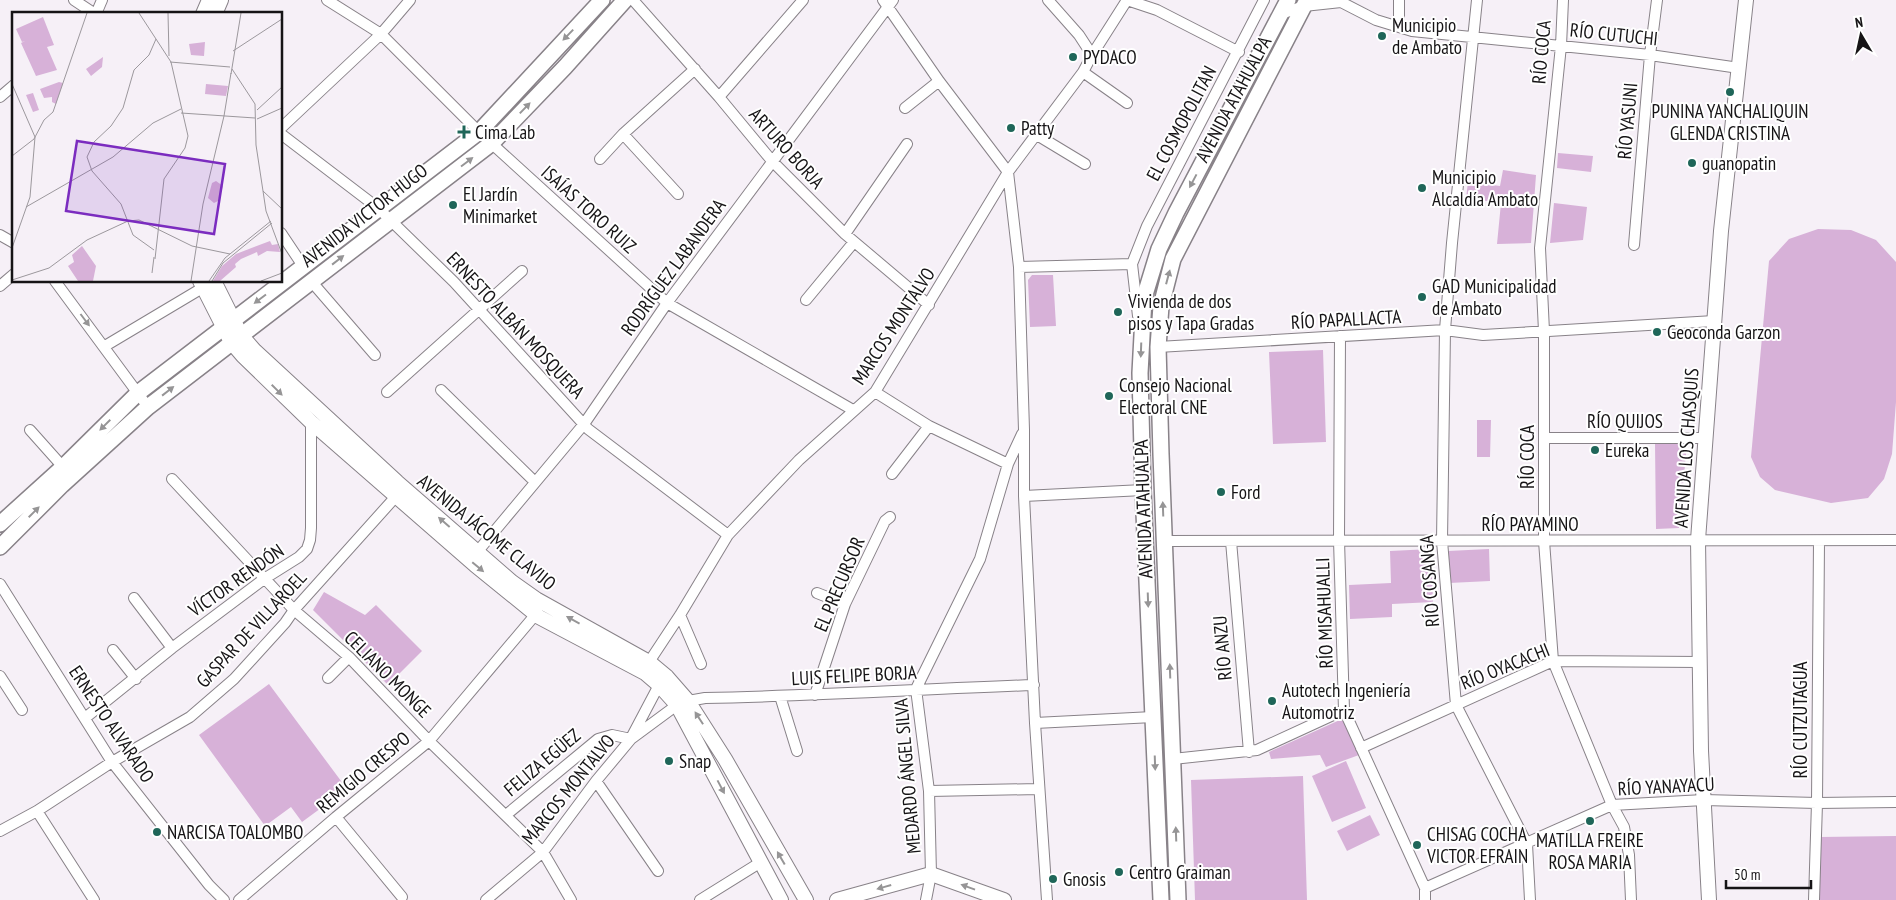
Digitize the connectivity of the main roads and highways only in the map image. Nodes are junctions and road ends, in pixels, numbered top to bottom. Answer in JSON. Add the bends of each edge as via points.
{"nodes":[{"id":1,"x":602,"y":0,"type":"edge"},
{"id":2,"x":625,"y":0,"type":"edge"},
{"id":3,"x":1288,"y":0,"type":"edge"},
{"id":4,"x":1305,"y":3,"type":"edge"},
{"id":5,"x":0,"y":524,"type":"edge"},
{"id":6,"x":0,"y":547,"type":"edge"},
{"id":7,"x":1161,"y":900,"type":"edge"},
{"id":8,"x":1178,"y":900,"type":"edge"}],
"edges":[{"from":1,"to":5,"type":"main road","name":"AVENIDA VICTOR HUGO","one_way":true,"via":[[479,132],[138,393]]},
{"from":6,"to":2,"type":"main road","name":"AVENIDA VICTOR HUGO","one_way":true,"via":[[62,484],[148,407],[492,143]]},
{"from":3,"to":7,"type":"main road","name":"AVENIDA ATAHUALPA","one_way":true,"via":[[1176,213],[1159,249],[1144,298],[1140,373],[1143,490]]},
{"from":8,"to":4,"type":"main road","name":"AVENIDA ATAHUALPA","one_way":true,"via":[[1158,347],[1161,306],[1173,259]]}]}
